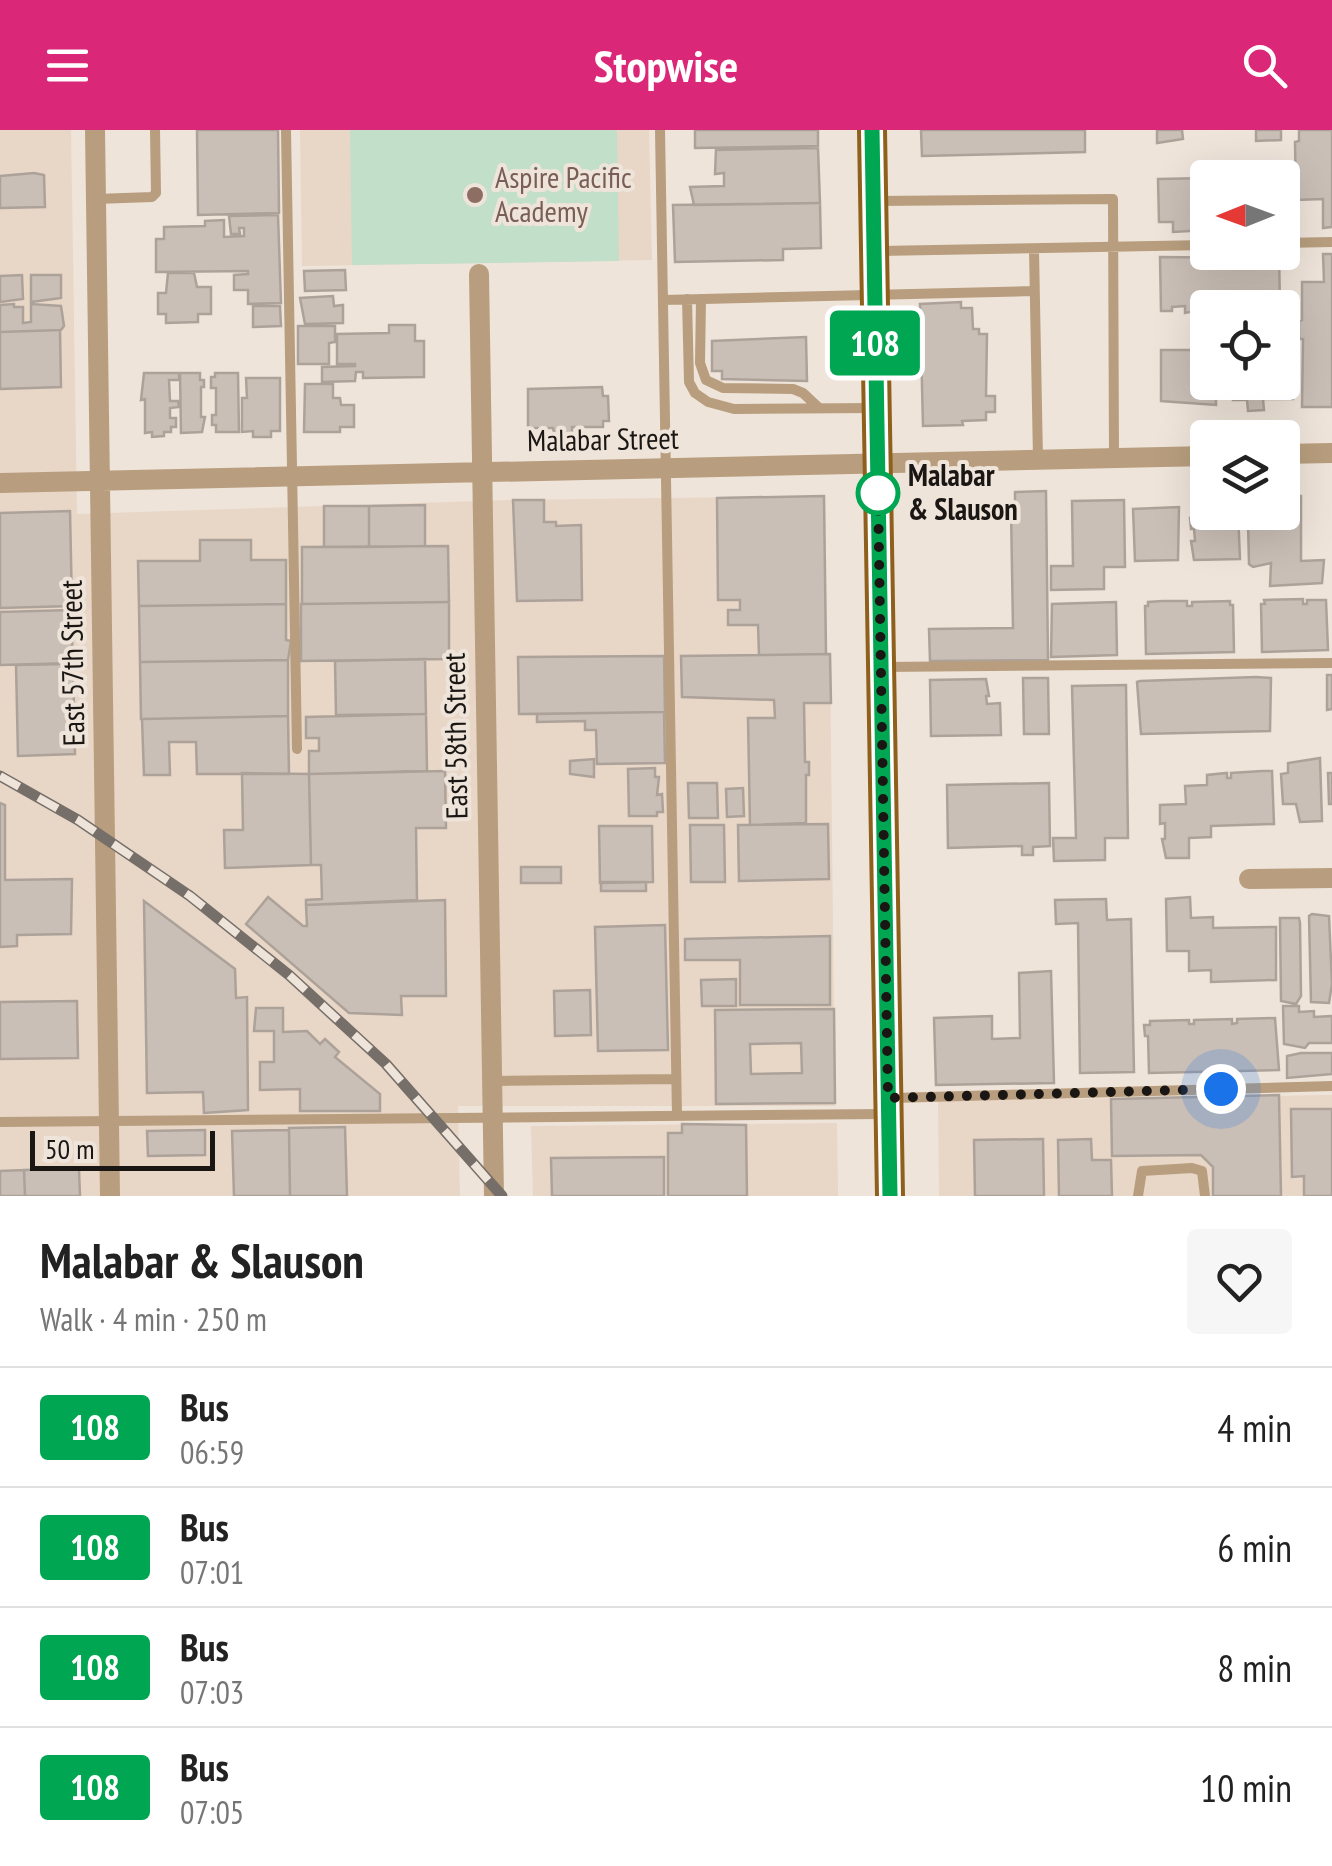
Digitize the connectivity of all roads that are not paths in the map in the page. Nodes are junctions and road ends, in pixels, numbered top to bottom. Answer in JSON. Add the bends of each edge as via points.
{"nodes":[{"id":1,"x":95,"y":130,"type":"edge"},
{"id":2,"x":156,"y":130,"type":"edge"},
{"id":3,"x":286,"y":130,"type":"edge"},
{"id":4,"x":660,"y":130,"type":"edge"},
{"id":5,"x":872,"y":130,"type":"edge"},
{"id":6,"x":96,"y":200,"type":"junction"},
{"id":7,"x":873,"y":201,"type":"junction"},
{"id":8,"x":1332,"y":242,"type":"edge"},
{"id":9,"x":1300,"y":243,"type":"edge"},
{"id":10,"x":1190,"y":246,"type":"edge"},
{"id":11,"x":1113,"y":248,"type":"junction"},
{"id":12,"x":1034,"y":250,"type":"junction"},
{"id":13,"x":874,"y":252,"type":"junction"},
{"id":14,"x":479,"y":274,"type":"dead end"},
{"id":15,"x":1034,"y":291,"type":"junction"},
{"id":16,"x":874,"y":296,"type":"junction"},
{"id":17,"x":701,"y":299,"type":"junction"},
{"id":18,"x":663,"y":300,"type":"junction"},
{"id":19,"x":688,"y":300,"type":"junction"},
{"id":20,"x":818,"y":408,"type":"junction"},
{"id":21,"x":876,"y":408,"type":"junction"},
{"id":22,"x":1332,"y":453,"type":"edge"},
{"id":23,"x":1300,"y":454,"type":"edge"},
{"id":24,"x":1190,"y":456,"type":"edge"},
{"id":25,"x":1114,"y":458,"type":"junction"},
{"id":26,"x":1038,"y":460,"type":"junction"},
{"id":27,"x":876,"y":465,"type":"junction"},
{"id":28,"x":666,"y":468,"type":"junction"},
{"id":29,"x":482,"y":473,"type":"junction"},
{"id":30,"x":290,"y":477,"type":"junction"},
{"id":31,"x":100,"y":481,"type":"junction"},
{"id":32,"x":0,"y":483,"type":"edge"},
{"id":33,"x":1332,"y":663,"type":"edge"},
{"id":34,"x":881,"y":667,"type":"junction"},
{"id":35,"x":297,"y":749,"type":"dead end"},
{"id":36,"x":1332,"y":878,"type":"edge"},
{"id":37,"x":1249,"y":880,"type":"dead end"},
{"id":38,"x":676,"y":1079,"type":"junction"},
{"id":39,"x":492,"y":1081,"type":"junction"},
{"id":40,"x":1332,"y":1086,"type":"edge"},
{"id":41,"x":889,"y":1106,"type":"junction"},
{"id":42,"x":492,"y":1115,"type":"junction"},
{"id":43,"x":677,"y":1116,"type":"junction"},
{"id":44,"x":109,"y":1121,"type":"junction"},
{"id":45,"x":0,"y":1122,"type":"edge"},
{"id":46,"x":110,"y":1196,"type":"edge"},
{"id":47,"x":494,"y":1196,"type":"edge"},
{"id":48,"x":890,"y":1196,"type":"edge"},
{"id":49,"x":1138,"y":1196,"type":"edge"},
{"id":50,"x":1205,"y":1196,"type":"edge"}],
"edges":[{"from":1,"to":6,"type":"street","name":"East 57th Street"},
{"from":2,"to":6,"type":"lane","via":[[152,198]]},
{"from":3,"to":30,"type":"lane"},
{"from":4,"to":18,"type":"lane"},
{"from":5,"to":7,"type":"main road"},
{"from":6,"to":31,"type":"street","name":"East 57th Street"},
{"from":7,"to":11,"type":"lane","via":[[1113,199]]},
{"from":7,"to":13,"type":"main road"},
{"from":8,"to":9,"type":"lane"},
{"from":10,"to":11,"type":"lane"},
{"from":11,"to":12,"type":"lane"},
{"from":11,"to":25,"type":"lane"},
{"from":12,"to":13,"type":"lane"},
{"from":12,"to":15,"type":"lane"},
{"from":13,"to":16,"type":"main road"},
{"from":14,"to":29,"type":"street","name":"East 58th Street"},
{"from":15,"to":16,"type":"lane"},
{"from":15,"to":26,"type":"lane"},
{"from":16,"to":17,"type":"lane"},
{"from":16,"to":21,"type":"main road"},
{"from":17,"to":19,"type":"lane"},
{"from":17,"to":20,"type":"lane","via":[[706,380],[723,388],[793,389]]},
{"from":18,"to":19,"type":"lane"},
{"from":18,"to":28,"type":"lane"},
{"from":19,"to":20,"type":"lane","via":[[689,382],[695,393],[734,409]]},
{"from":20,"to":21,"type":"lane"},
{"from":21,"to":27,"type":"main road"},
{"from":22,"to":23,"type":"street"},
{"from":24,"to":25,"type":"street","name":"Malabar Street"},
{"from":25,"to":26,"type":"street","name":"Malabar Street"},
{"from":26,"to":27,"type":"street","name":"Malabar Street"},
{"from":27,"to":28,"type":"street","name":"Malabar Street"},
{"from":27,"to":34,"type":"main road"},
{"from":28,"to":29,"type":"street","name":"Malabar Street"},
{"from":28,"to":38,"type":"lane"},
{"from":29,"to":30,"type":"street","name":"Malabar Street"},
{"from":29,"to":39,"type":"street","name":"East 58th Street"},
{"from":30,"to":31,"type":"street","name":"Malabar Street"},
{"from":30,"to":35,"type":"lane"},
{"from":31,"to":32,"type":"street","name":"Malabar Street"},
{"from":31,"to":44,"type":"street","name":"East 57th Street"},
{"from":33,"to":34,"type":"lane"},
{"from":34,"to":41,"type":"main road"},
{"from":36,"to":37,"type":"street"},
{"from":38,"to":39,"type":"lane"},
{"from":38,"to":43,"type":"lane"},
{"from":39,"to":42,"type":"street","name":"East 58th Street"},
{"from":40,"to":41,"type":"lane"},
{"from":41,"to":43,"type":"lane"},
{"from":41,"to":48,"type":"main road"},
{"from":42,"to":43,"type":"lane"},
{"from":42,"to":44,"type":"lane"},
{"from":42,"to":47,"type":"street","name":"East 58th Street"},
{"from":44,"to":45,"type":"lane"},
{"from":44,"to":46,"type":"street","name":"East 57th Street"},
{"from":49,"to":50,"type":"lane","via":[[1142,1171],[1192,1168],[1202,1171]]}]}
